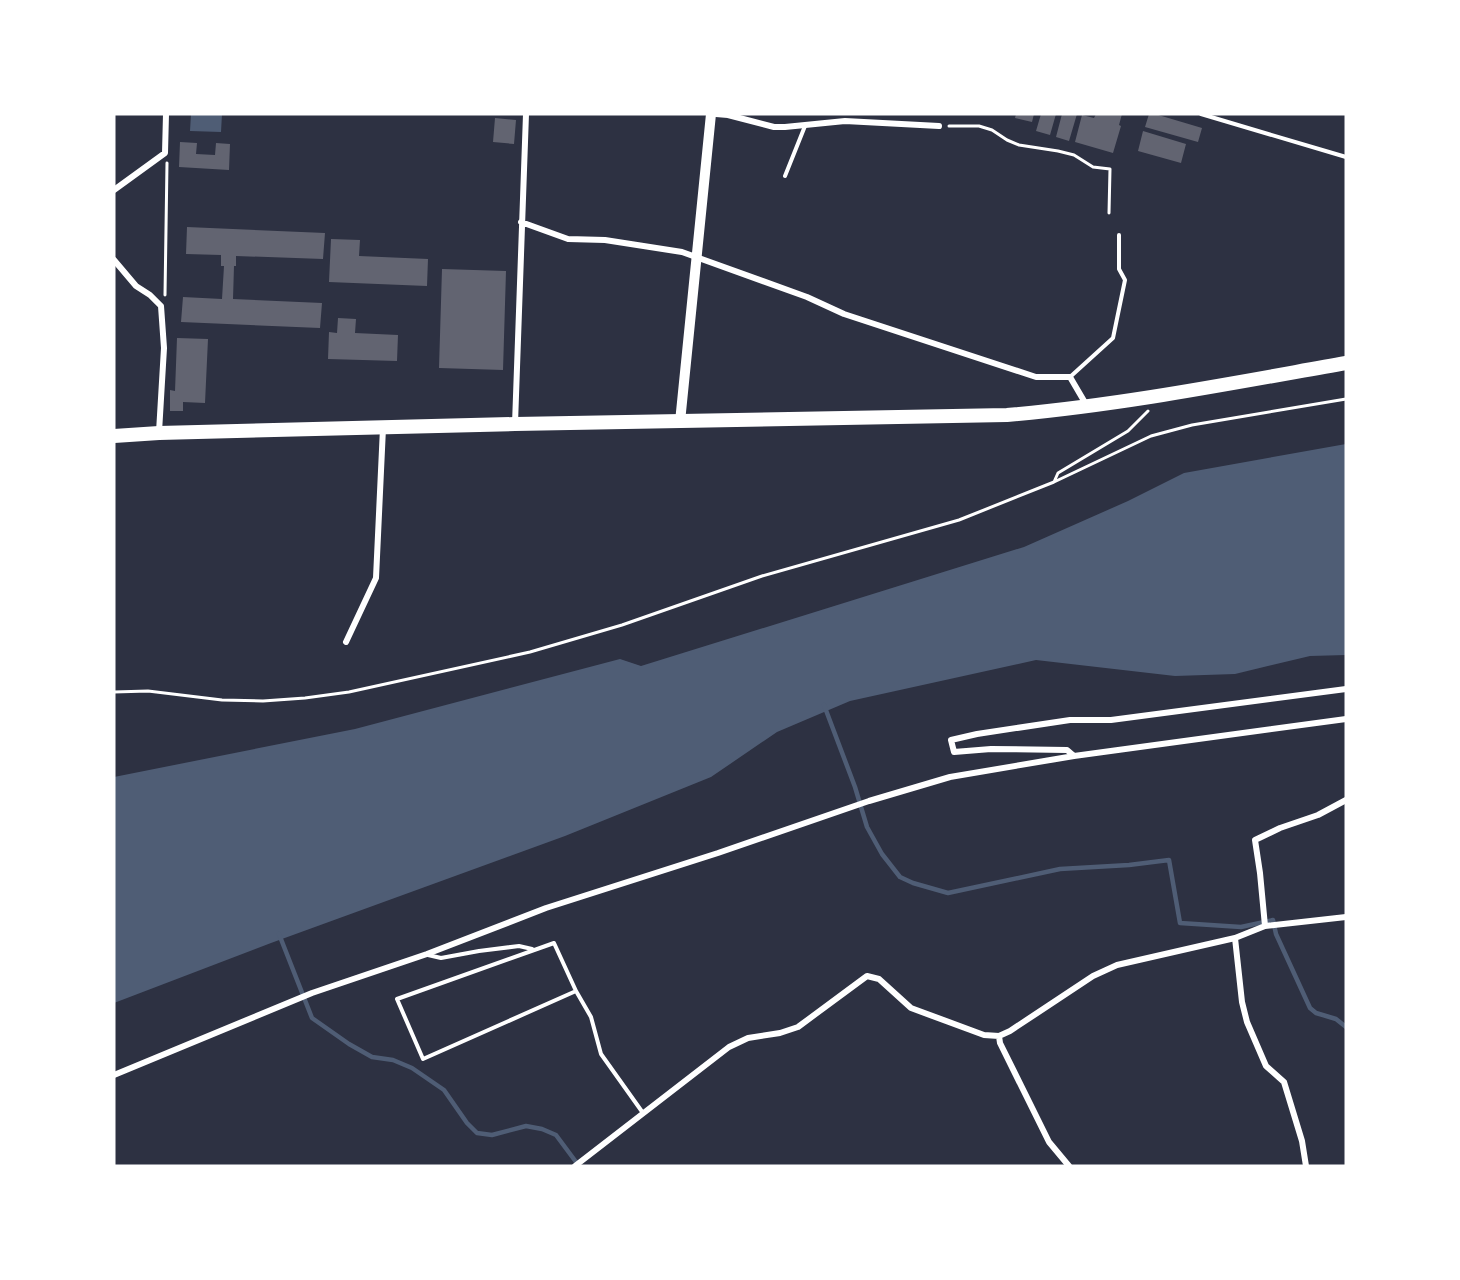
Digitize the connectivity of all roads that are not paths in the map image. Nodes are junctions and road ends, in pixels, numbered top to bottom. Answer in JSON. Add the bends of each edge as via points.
{"nodes":[{"id":1,"x":166,"y":114,"type":"edge"},
{"id":2,"x":526,"y":114,"type":"edge"},
{"id":3,"x":711,"y":114,"type":"edge"},
{"id":4,"x":716,"y":114,"type":"edge"},
{"id":5,"x":1200,"y":114,"type":"edge"},
{"id":6,"x":805,"y":126,"type":"junction"},
{"id":7,"x":939,"y":126,"type":"road end"},
{"id":8,"x":1346,"y":158,"type":"edge"},
{"id":9,"x":784,"y":176,"type":"dead end"},
{"id":10,"x":114,"y":190,"type":"edge"},
{"id":11,"x":521,"y":222,"type":"junction"},
{"id":12,"x":1119,"y":235,"type":"dead end"},
{"id":13,"x":696,"y":258,"type":"junction"},
{"id":14,"x":114,"y":260,"type":"edge"},
{"id":15,"x":1346,"y":363,"type":"edge"},
{"id":16,"x":1070,"y":377,"type":"junction"},
{"id":17,"x":1087,"y":406,"type":"junction"},
{"id":18,"x":680,"y":422,"type":"junction"},
{"id":19,"x":515,"y":424,"type":"junction"},
{"id":20,"x":383,"y":427,"type":"junction"},
{"id":21,"x":159,"y":433,"type":"junction"},
{"id":22,"x":114,"y":436,"type":"edge"},
{"id":23,"x":346,"y":642,"type":"dead end"},
{"id":24,"x":1346,"y":689,"type":"edge"},
{"id":25,"x":1346,"y":719,"type":"edge"},
{"id":26,"x":1074,"y":756,"type":"junction"},
{"id":27,"x":1346,"y":800,"type":"edge"},
{"id":28,"x":1346,"y":917,"type":"edge"},
{"id":29,"x":1265,"y":926,"type":"junction"},
{"id":30,"x":1235,"y":938,"type":"junction"},
{"id":31,"x":533,"y":949,"type":"junction"},
{"id":32,"x":427,"y":954,"type":"junction"},
{"id":33,"x":576,"y":991,"type":"junction"},
{"id":34,"x":999,"y":1036,"type":"junction"},
{"id":35,"x":114,"y":1075,"type":"edge"},
{"id":36,"x":643,"y":1114,"type":"junction"},
{"id":37,"x":575,"y":1166,"type":"edge"},
{"id":38,"x":1069,"y":1166,"type":"edge"},
{"id":39,"x":1306,"y":1166,"type":"edge"}],
"edges":[{"from":1,"to":10,"type":"street","via":[[165,153]]},
{"from":2,"to":11,"type":"street"},
{"from":3,"to":13,"type":"street"},
{"from":4,"to":6,"type":"street","via":[[774,127]]},
{"from":5,"to":8,"type":"lane"},
{"from":6,"to":7,"type":"street","via":[[844,121]]},
{"from":6,"to":9,"type":"lane"},
{"from":11,"to":13,"type":"street","via":[[568,239],[605,240],[682,252]]},
{"from":11,"to":19,"type":"street"},
{"from":12,"to":16,"type":"lane","via":[[1119,269],[1125,280],[1113,338]]},
{"from":13,"to":16,"type":"street","via":[[844,314],[1036,377]]},
{"from":13,"to":18,"type":"street"},
{"from":14,"to":21,"type":"street","via":[[160,306],[164,348]]},
{"from":15,"to":17,"type":"main road"},
{"from":16,"to":17,"type":"street"},
{"from":17,"to":18,"type":"main road","via":[[1007,415]]},
{"from":18,"to":19,"type":"main road"},
{"from":19,"to":20,"type":"main road"},
{"from":20,"to":21,"type":"main road"},
{"from":20,"to":23,"type":"street","via":[[376,578]]},
{"from":21,"to":22,"type":"main road"},
{"from":24,"to":26,"type":"street","via":[[1111,720],[1070,720],[951,740],[954,752],[1067,750]]},
{"from":25,"to":26,"type":"street"},
{"from":26,"to":32,"type":"street","via":[[950,777],[869,801],[546,908]]},
{"from":27,"to":29,"type":"street","via":[[1255,840]]},
{"from":28,"to":29,"type":"street"},
{"from":29,"to":30,"type":"street"},
{"from":30,"to":34,"type":"street","via":[[1117,965]]},
{"from":30,"to":39,"type":"street","via":[[1247,1022],[1266,1066],[1284,1082]]},
{"from":31,"to":32,"type":"lane","via":[[519,946],[441,958]]},
{"from":31,"to":33,"type":"lane","via":[[554,943]]},
{"from":31,"to":33,"type":"lane","via":[[397,999],[423,1059]]},
{"from":32,"to":35,"type":"street","via":[[312,993]]},
{"from":33,"to":36,"type":"lane","via":[[591,1017],[601,1054]]},
{"from":34,"to":36,"type":"street","via":[[984,1035],[911,1008],[879,979],[867,976],[798,1028],[748,1038],[729,1047]]},
{"from":34,"to":38,"type":"street","via":[[1049,1142]]},
{"from":36,"to":37,"type":"street"}]}
